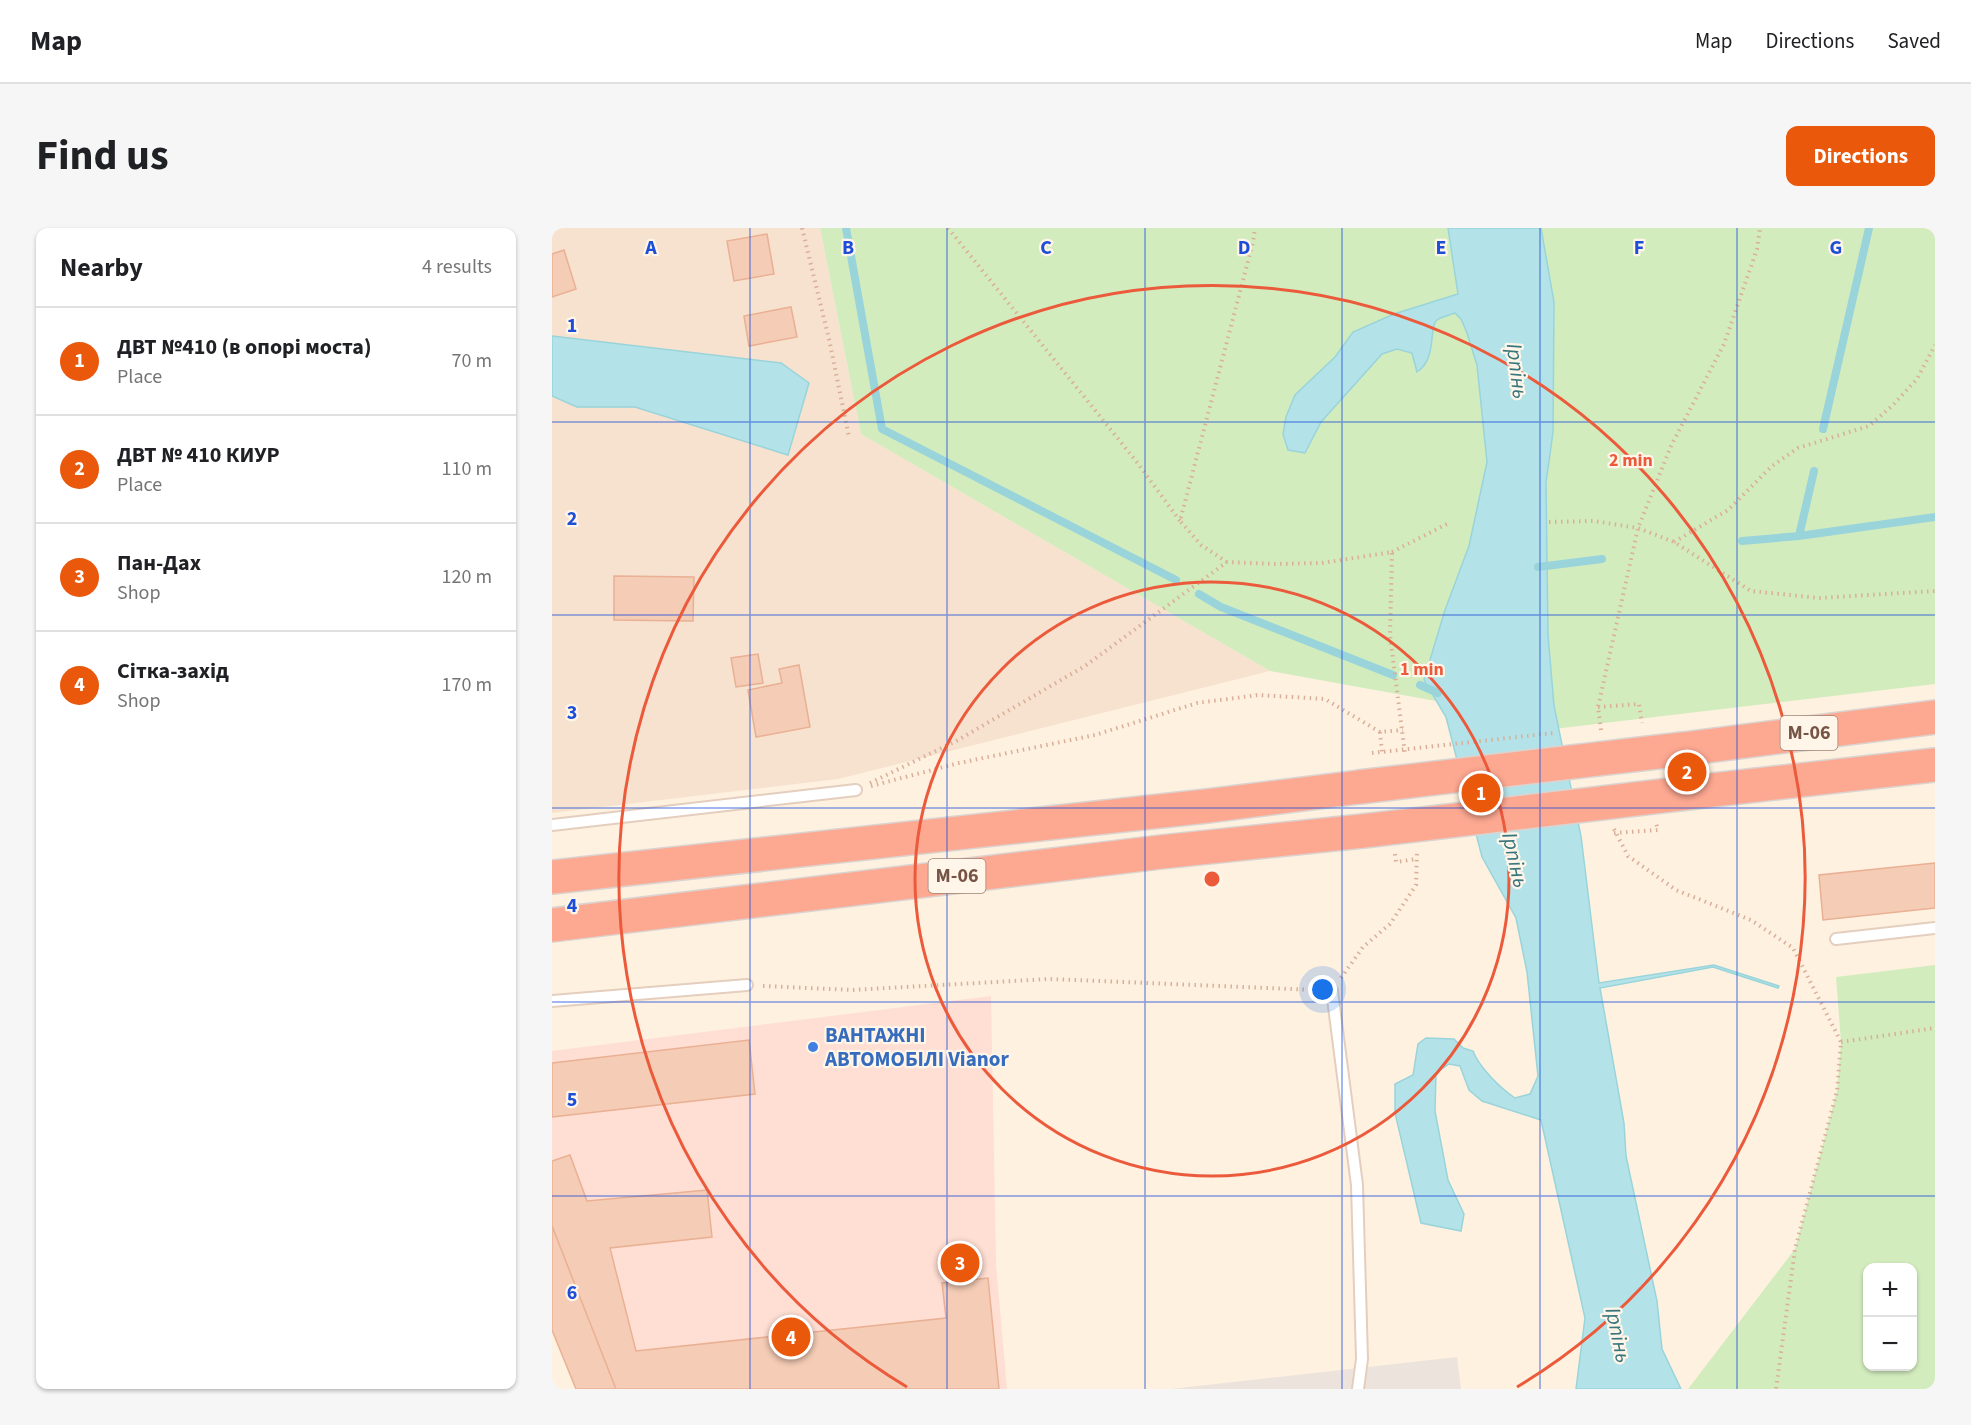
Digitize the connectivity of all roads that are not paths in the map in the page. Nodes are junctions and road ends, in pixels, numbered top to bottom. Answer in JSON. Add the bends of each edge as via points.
{"nodes":[{"id":1,"x":1935,"y":717,"type":"edge"},
{"id":2,"x":1935,"y":765,"type":"edge"},
{"id":3,"x":856,"y":790,"type":"road end"},
{"id":4,"x":552,"y":825,"type":"edge"},
{"id":5,"x":552,"y":877,"type":"edge"},
{"id":6,"x":552,"y":925,"type":"edge"},
{"id":7,"x":1935,"y":928,"type":"edge"},
{"id":8,"x":1836,"y":939,"type":"dead end"},
{"id":9,"x":747,"y":985,"type":"dead end"},
{"id":10,"x":1332,"y":991,"type":"dead end"},
{"id":11,"x":552,"y":1001,"type":"edge"},
{"id":12,"x":1358,"y":1389,"type":"edge"}],
"edges":[{"from":1,"to":5,"type":"highway","number":"М-06","bridge":true,"via":[[1207,806]]},
{"from":2,"to":6,"type":"highway","number":"М-06","bridge":true},
{"from":3,"to":4,"type":"lane"},
{"from":7,"to":8,"type":"lane"},
{"from":9,"to":11,"type":"lane"},
{"from":10,"to":12,"type":"lane","via":[[1357,1185],[1362,1359]]}]}
